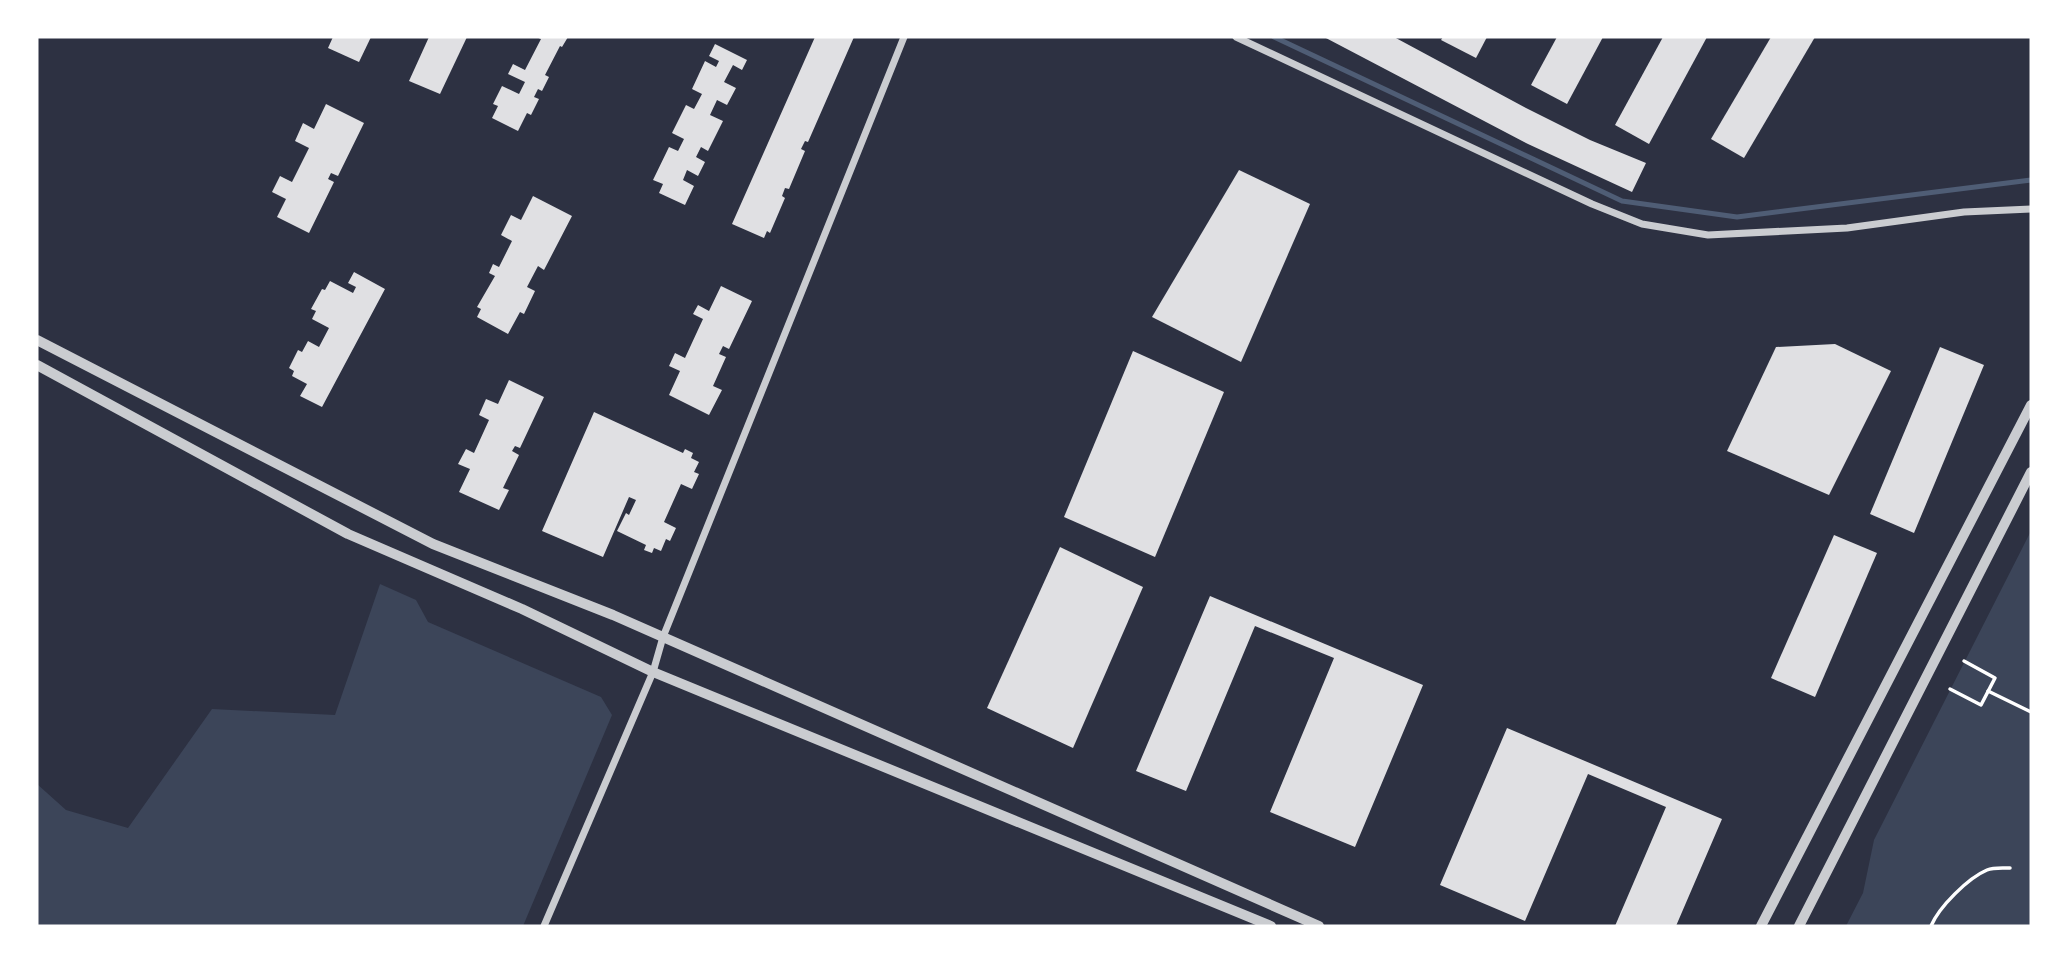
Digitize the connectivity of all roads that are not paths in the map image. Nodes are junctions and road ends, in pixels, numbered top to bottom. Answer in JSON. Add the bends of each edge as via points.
{"nodes":[{"id":1,"x":904,"y":37,"type":"edge"},
{"id":2,"x":1236,"y":37,"type":"edge"},
{"id":3,"x":2031,"y":209,"type":"edge"},
{"id":4,"x":37,"y":340,"type":"edge"},
{"id":5,"x":37,"y":365,"type":"edge"},
{"id":6,"x":2031,"y":405,"type":"edge"},
{"id":7,"x":2031,"y":472,"type":"edge"},
{"id":8,"x":664,"y":638,"type":"junction"},
{"id":9,"x":653,"y":672,"type":"junction"},
{"id":10,"x":544,"y":926,"type":"edge"},
{"id":11,"x":1271,"y":926,"type":"edge"},
{"id":12,"x":1319,"y":926,"type":"edge"},
{"id":13,"x":1761,"y":926,"type":"edge"},
{"id":14,"x":1799,"y":926,"type":"edge"}],
"edges":[{"from":1,"to":8,"type":"street"},
{"from":2,"to":3,"type":"street","via":[[1642,224],[1708,235],[1847,228],[1964,212]]},
{"from":4,"to":8,"type":"street","via":[[433,544]]},
{"from":5,"to":9,"type":"street","via":[[348,534]]},
{"from":6,"to":13,"type":"street"},
{"from":7,"to":14,"type":"street"},
{"from":8,"to":9,"type":"street"},
{"from":8,"to":12,"type":"street"},
{"from":9,"to":10,"type":"street"},
{"from":9,"to":11,"type":"street"}]}
